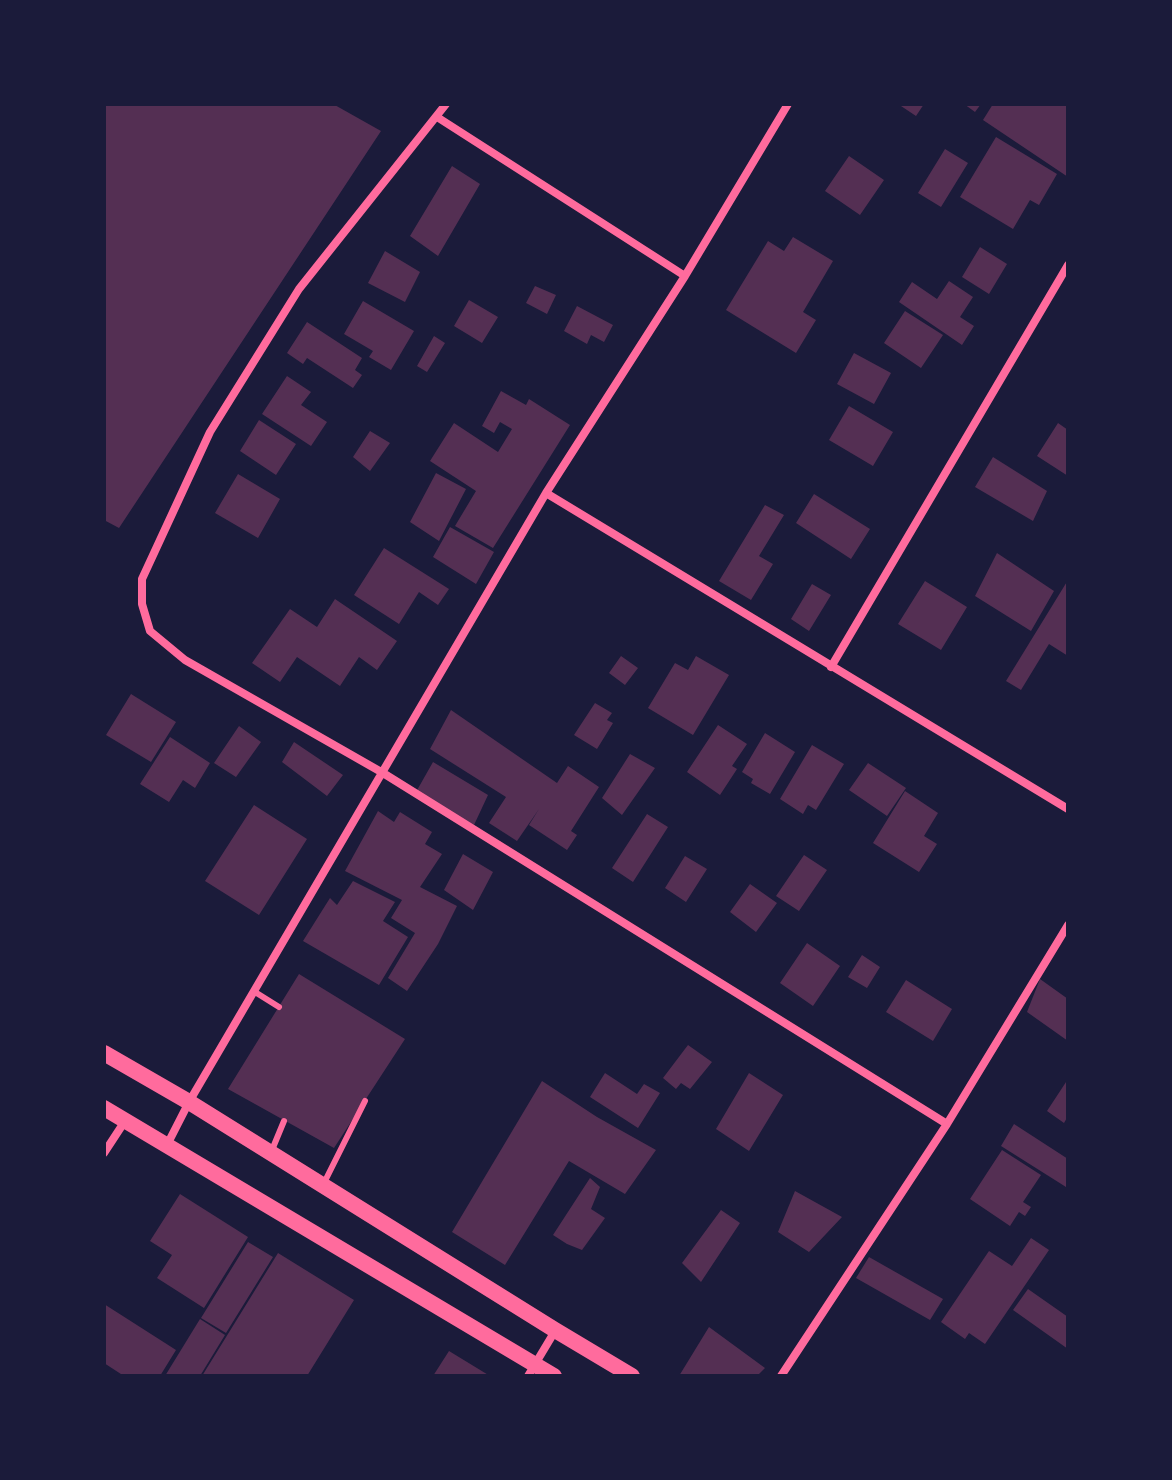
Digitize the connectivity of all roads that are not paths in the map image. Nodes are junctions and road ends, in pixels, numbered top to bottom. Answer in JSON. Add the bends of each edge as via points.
{"nodes":[{"id":1,"x":446,"y":104,"type":"edge"},
{"id":2,"x":788,"y":104,"type":"edge"},
{"id":3,"x":437,"y":117,"type":"junction"},
{"id":4,"x":1068,"y":265,"type":"edge"},
{"id":5,"x":685,"y":276,"type":"junction"},
{"id":6,"x":546,"y":493,"type":"junction"},
{"id":7,"x":831,"y":667,"type":"junction"},
{"id":8,"x":383,"y":773,"type":"junction"},
{"id":9,"x":1068,"y":809,"type":"edge"},
{"id":10,"x":1068,"y":925,"type":"edge"},
{"id":11,"x":255,"y":992,"type":"junction"},
{"id":12,"x":279,"y":1007,"type":"dead end"},
{"id":13,"x":104,"y":1053,"type":"edge"},
{"id":14,"x":365,"y":1101,"type":"dead end"},
{"id":15,"x":189,"y":1102,"type":"junction"},
{"id":16,"x":104,"y":1108,"type":"edge"},
{"id":17,"x":125,"y":1121,"type":"junction"},
{"id":18,"x":284,"y":1121,"type":"dead end"},
{"id":19,"x":947,"y":1124,"type":"junction"},
{"id":20,"x":167,"y":1145,"type":"junction"},
{"id":21,"x":104,"y":1153,"type":"edge"},
{"id":22,"x":271,"y":1153,"type":"junction"},
{"id":23,"x":323,"y":1186,"type":"junction"},
{"id":24,"x":555,"y":1330,"type":"junction"},
{"id":25,"x":531,"y":1370,"type":"edge"},
{"id":26,"x":554,"y":1376,"type":"edge"},
{"id":27,"x":632,"y":1376,"type":"edge"},
{"id":28,"x":781,"y":1376,"type":"edge"}],
"edges":[{"from":1,"to":3,"type":"street"},
{"from":2,"to":5,"type":"street"},
{"from":3,"to":5,"type":"street"},
{"from":3,"to":8,"type":"street","via":[[299,289],[210,432],[142,579],[150,631],[185,660]]},
{"from":4,"to":7,"type":"street"},
{"from":5,"to":6,"type":"street"},
{"from":6,"to":7,"type":"street"},
{"from":6,"to":8,"type":"street"},
{"from":7,"to":9,"type":"street"},
{"from":8,"to":11,"type":"street"},
{"from":8,"to":19,"type":"street"},
{"from":10,"to":19,"type":"street"},
{"from":11,"to":12,"type":"lane"},
{"from":11,"to":15,"type":"street"},
{"from":13,"to":15,"type":"main road"},
{"from":14,"to":23,"type":"lane"},
{"from":15,"to":20,"type":"street"},
{"from":15,"to":22,"type":"main road"},
{"from":16,"to":17,"type":"main road"},
{"from":17,"to":20,"type":"main road"},
{"from":17,"to":21,"type":"street"},
{"from":18,"to":22,"type":"lane"},
{"from":19,"to":28,"type":"street"},
{"from":20,"to":25,"type":"main road"},
{"from":22,"to":23,"type":"main road"},
{"from":23,"to":24,"type":"main road"},
{"from":24,"to":25,"type":"street"},
{"from":24,"to":27,"type":"main road"},
{"from":25,"to":26,"type":"main road"}]}
